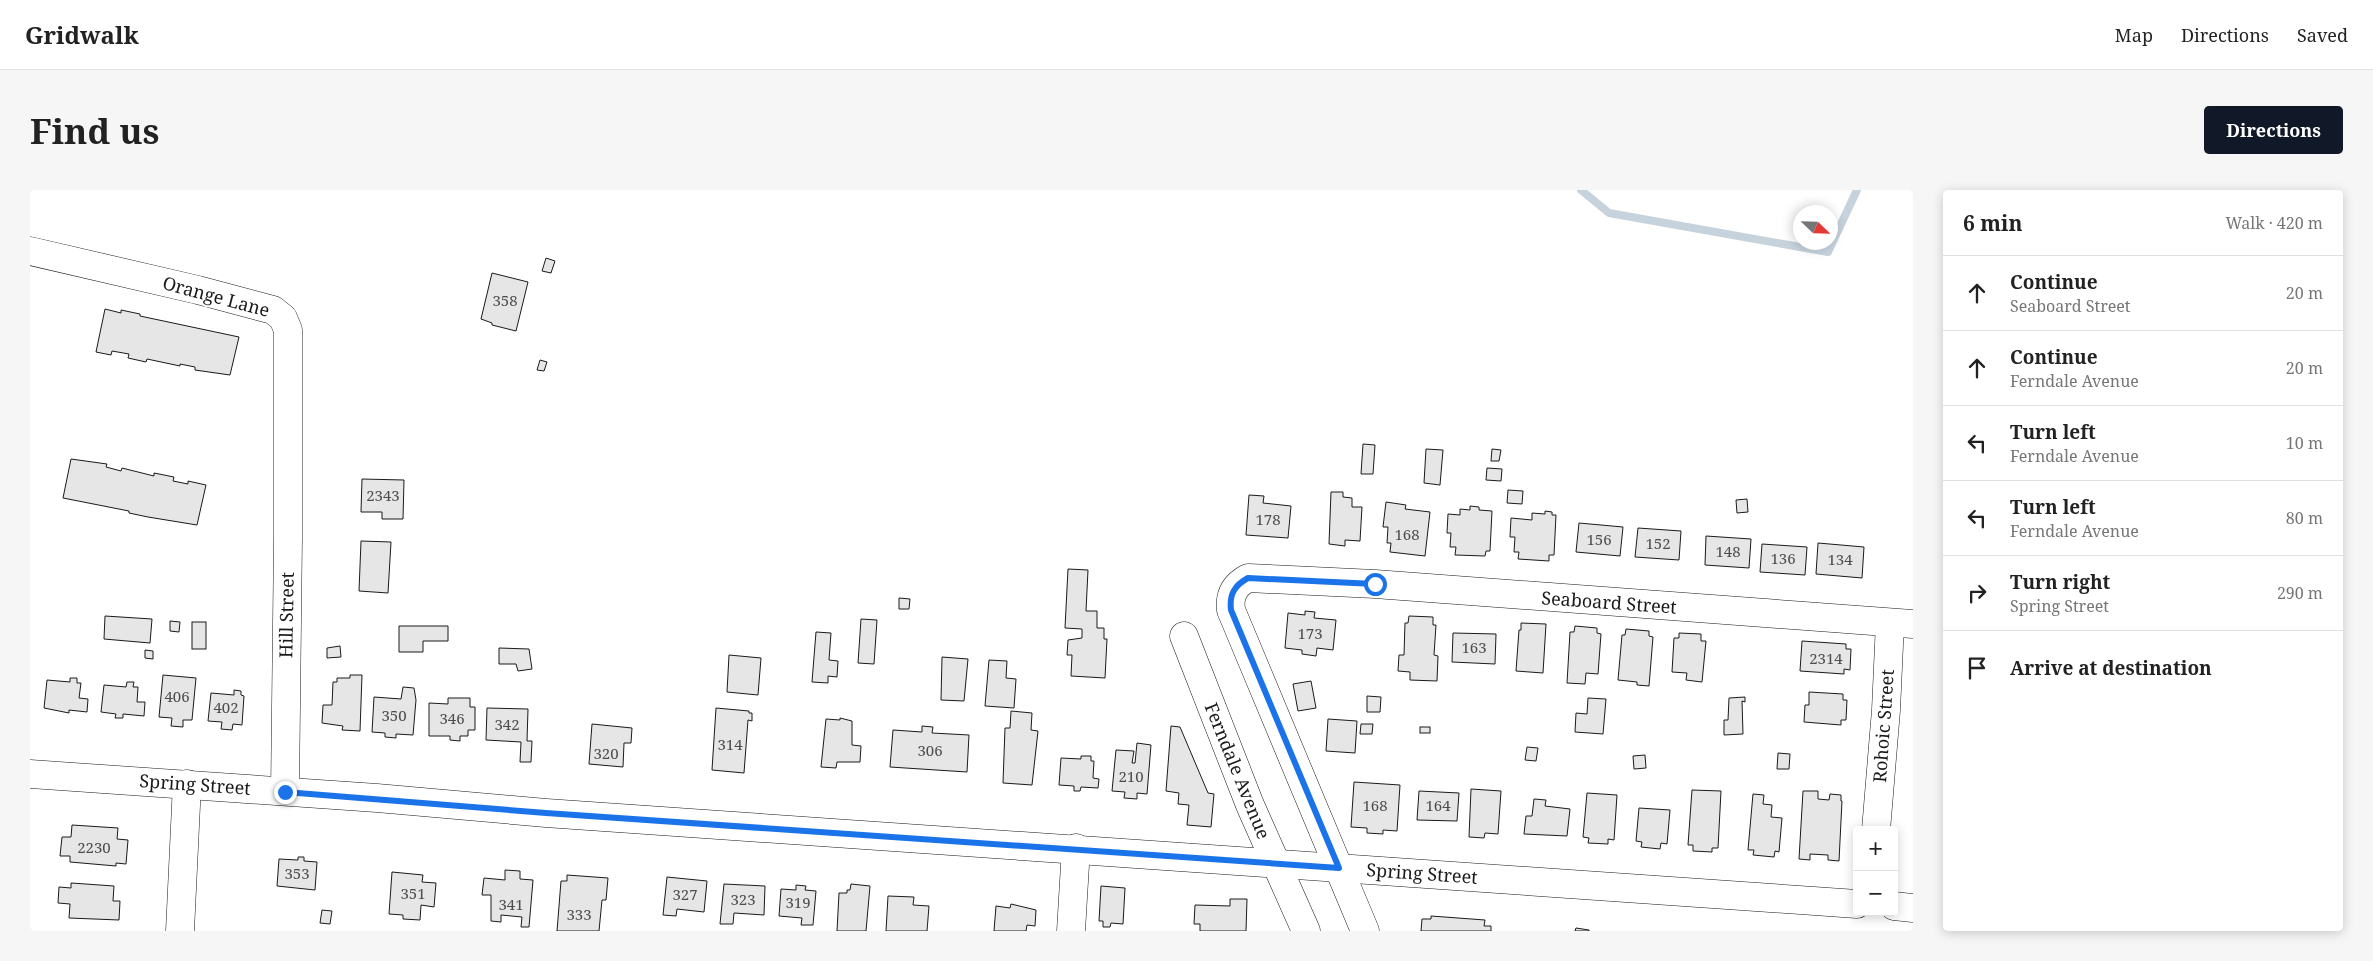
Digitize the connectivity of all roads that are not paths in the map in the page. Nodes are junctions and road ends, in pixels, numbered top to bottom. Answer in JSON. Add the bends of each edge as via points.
{"nodes":[{"id":1,"x":30,"y":251,"type":"edge"},
{"id":2,"x":288,"y":439,"type":"joint"},
{"id":3,"x":1902,"y":624,"type":"edge"},
{"id":4,"x":1184,"y":636,"type":"dead end"},
{"id":5,"x":30,"y":774,"type":"edge"},
{"id":6,"x":187,"y":784,"type":"junction"},
{"id":7,"x":285,"y":792,"type":"junction"},
{"id":8,"x":1876,"y":826,"type":"edge"},
{"id":9,"x":1076,"y":848,"type":"junction"},
{"id":10,"x":1276,"y":863,"type":"junction"},
{"id":11,"x":1339,"y":868,"type":"junction"},
{"id":12,"x":1853,"y":904,"type":"edge"},
{"id":13,"x":1898,"y":906,"type":"edge"},
{"id":14,"x":1913,"y":908,"type":"edge"},
{"id":15,"x":180,"y":931,"type":"edge"},
{"id":16,"x":1071,"y":931,"type":"edge"},
{"id":17,"x":1306,"y":931,"type":"edge"},
{"id":18,"x":1365,"y":931,"type":"edge"}],
"edges":[{"from":1,"to":2,"type":"street","name":"Orange Lane","via":[[273,310],[283,318],[288,330]]},
{"from":2,"to":7,"type":"street","name":"Hill Street"},
{"from":3,"to":8,"type":"street","name":"Rohoic Street","via":[[1886,710]]},
{"from":3,"to":11,"type":"street","name":"Seaboard Street","via":[[1248,578],[1233,591],[1231,610]]},
{"from":4,"to":10,"type":"street","name":"Ferndale Avenue"},
{"from":5,"to":6,"type":"street","name":"Spring Street"},
{"from":6,"to":7,"type":"street","name":"Spring Street"},
{"from":6,"to":15,"type":"street"},
{"from":7,"to":9,"type":"street","name":"Spring Street","via":[[546,813]]},
{"from":9,"to":10,"type":"street","name":"Spring Street"},
{"from":9,"to":16,"type":"street"},
{"from":10,"to":11,"type":"street","name":"Spring Street"},
{"from":10,"to":17,"type":"street","name":"Ferndale Avenue"},
{"from":11,"to":12,"type":"street","name":"Spring Street"},
{"from":11,"to":18,"type":"street"},
{"from":13,"to":14,"type":"street"}]}
